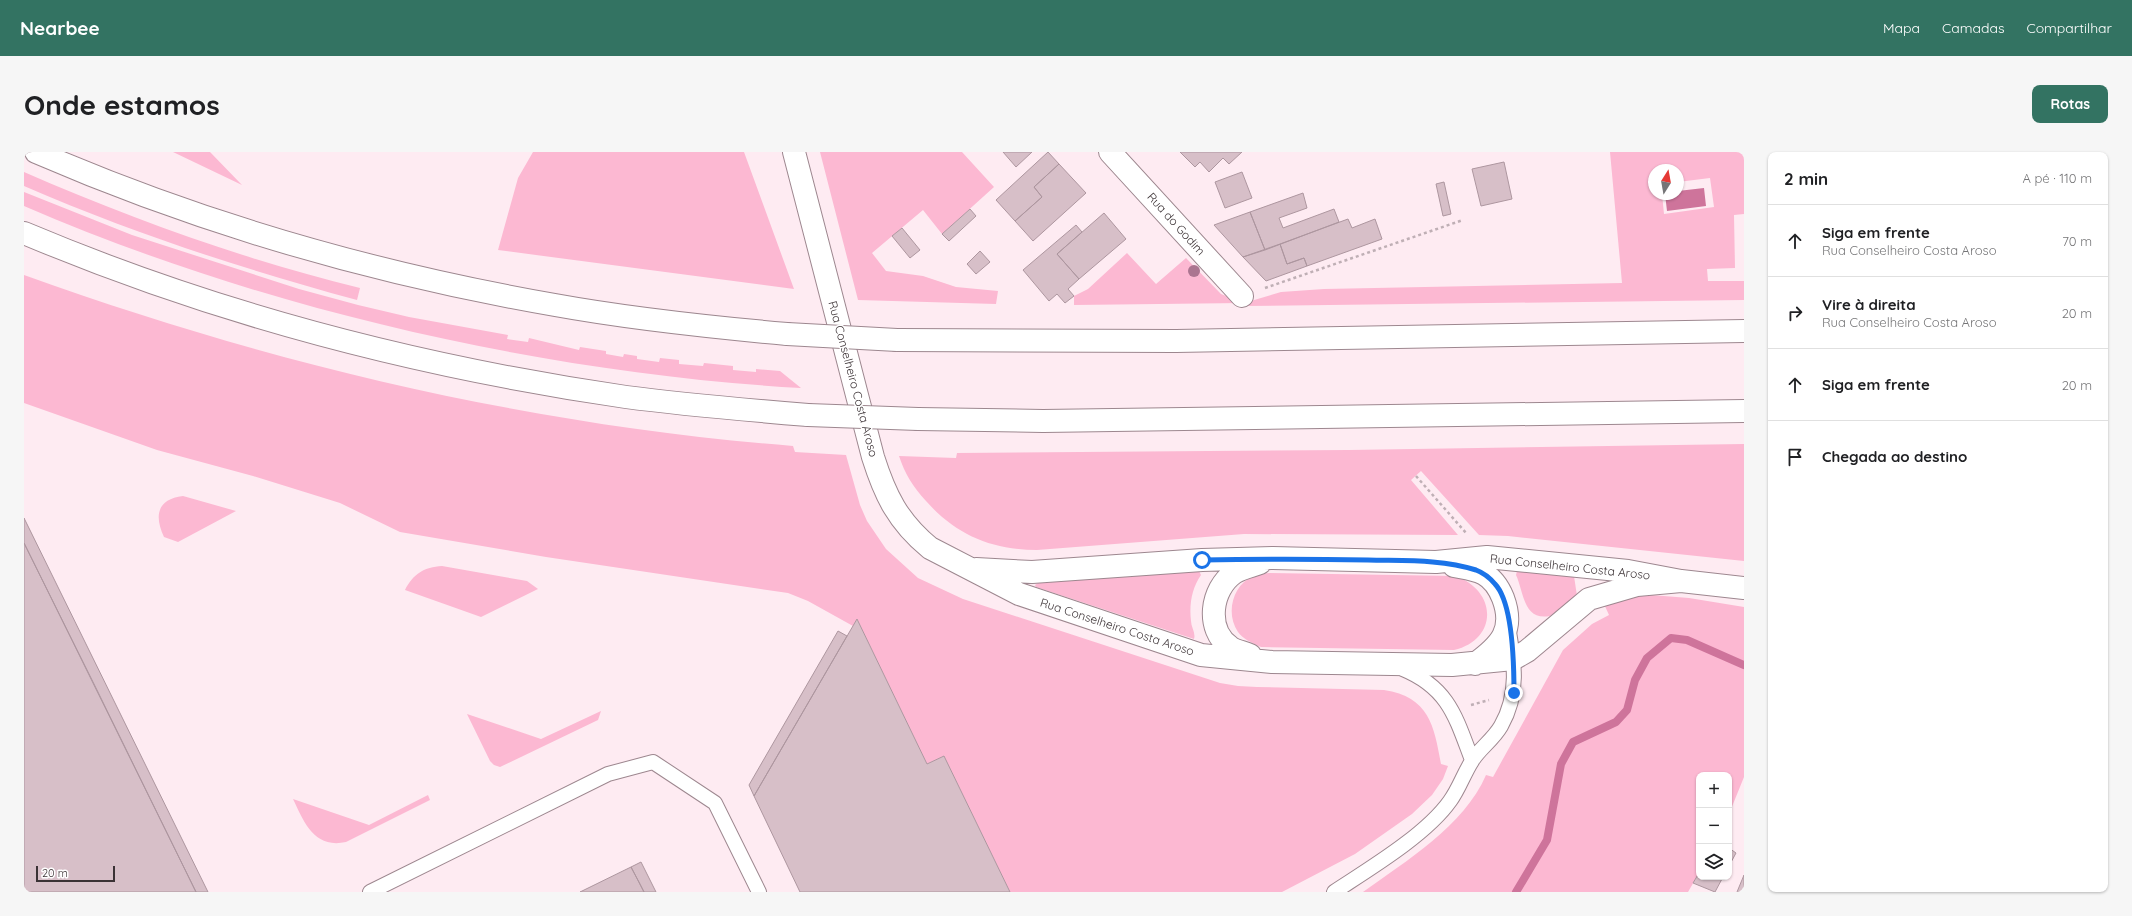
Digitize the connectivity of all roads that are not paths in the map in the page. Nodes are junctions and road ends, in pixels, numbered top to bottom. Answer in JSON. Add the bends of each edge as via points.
{"nodes":[{"id":1,"x":36,"y":152,"type":"edge"},
{"id":2,"x":794,"y":152,"type":"edge"},
{"id":3,"x":1110,"y":152,"type":"edge"},
{"id":4,"x":24,"y":233,"type":"edge"},
{"id":5,"x":1242,"y":296,"type":"road end"},
{"id":6,"x":1744,"y":332,"type":"edge"},
{"id":7,"x":1744,"y":411,"type":"edge"},
{"id":8,"x":1273,"y":558,"type":"junction"},
{"id":9,"x":1436,"y":562,"type":"junction"},
{"id":10,"x":969,"y":569,"type":"junction"},
{"id":11,"x":1681,"y":581,"type":"junction"},
{"id":12,"x":1744,"y":588,"type":"edge"},
{"id":13,"x":1508,"y":626,"type":"junction"},
{"id":14,"x":1513,"y":659,"type":"junction"},
{"id":15,"x":1272,"y":662,"type":"junction"},
{"id":16,"x":1475,"y":664,"type":"junction"},
{"id":17,"x":1394,"y":665,"type":"junction"},
{"id":18,"x":1472,"y":760,"type":"junction"},
{"id":19,"x":370,"y":892,"type":"edge"},
{"id":20,"x":759,"y":892,"type":"edge"},
{"id":21,"x":1334,"y":892,"type":"edge"}],
"edges":[{"from":1,"to":6,"type":"main road","bridge":true,"via":[[103,180],[258,234],[354,262],[449,285],[556,306],[626,317],[787,334],[897,340],[1169,341]]},
{"from":2,"to":10,"type":"main road","name":"Rua Conselheiro Costa Aroso","via":[[883,488],[898,516],[917,538],[943,556]]},
{"from":3,"to":5,"type":"main road","name":"Rua do Godim"},
{"from":4,"to":7,"type":"main road","bridge":true,"via":[[143,278],[253,315],[412,357],[556,386],[716,408],[808,415],[1043,421]]},
{"from":8,"to":9,"type":"main road","name":"Rua Conselheiro Costa Aroso"},
{"from":8,"to":10,"type":"main road","name":"Rua Conselheiro Costa Aroso","via":[[1202,560],[1032,572]]},
{"from":8,"to":15,"type":"main road","name":"Rua Conselheiro Costa Aroso","via":[[1235,572],[1222,585],[1214,602],[1214,622],[1221,638],[1231,648]]},
{"from":9,"to":11,"type":"main road","name":"Rua Conselheiro Costa Aroso","via":[[1487,557],[1507,558]]},
{"from":9,"to":13,"type":"main road","name":"Rua Conselheiro Costa Aroso","via":[[1476,570],[1486,575],[1500,591]]},
{"from":10,"to":15,"type":"main road","name":"Rua Conselheiro Costa Aroso","via":[[1019,594],[1201,655]]},
{"from":11,"to":12,"type":"main road","name":"Rua Conselheiro Costa Aroso"},
{"from":11,"to":14,"type":"main road","name":"Rua Conselheiro Costa Aroso","via":[[1637,585],[1589,599],[1527,651]]},
{"from":13,"to":14,"type":"lane"},
{"from":13,"to":16,"type":"main road","via":[[1491,652]]},
{"from":14,"to":16,"type":"main road","name":"Rua Conselheiro Costa Aroso"},
{"from":14,"to":18,"type":"lane","via":[[1514,693],[1501,726]]},
{"from":15,"to":17,"type":"main road","name":"Rua Conselheiro Costa Aroso"},
{"from":16,"to":17,"type":"main road","name":"Rua Conselheiro Costa Aroso"},
{"from":17,"to":18,"type":"lane","via":[[1420,675],[1436,689],[1454,711]]},
{"from":18,"to":21,"type":"lane","via":[[1450,801],[1425,828],[1380,863]]},
{"from":19,"to":20,"type":"lane","via":[[608,774],[653,762],[715,803]]}]}
